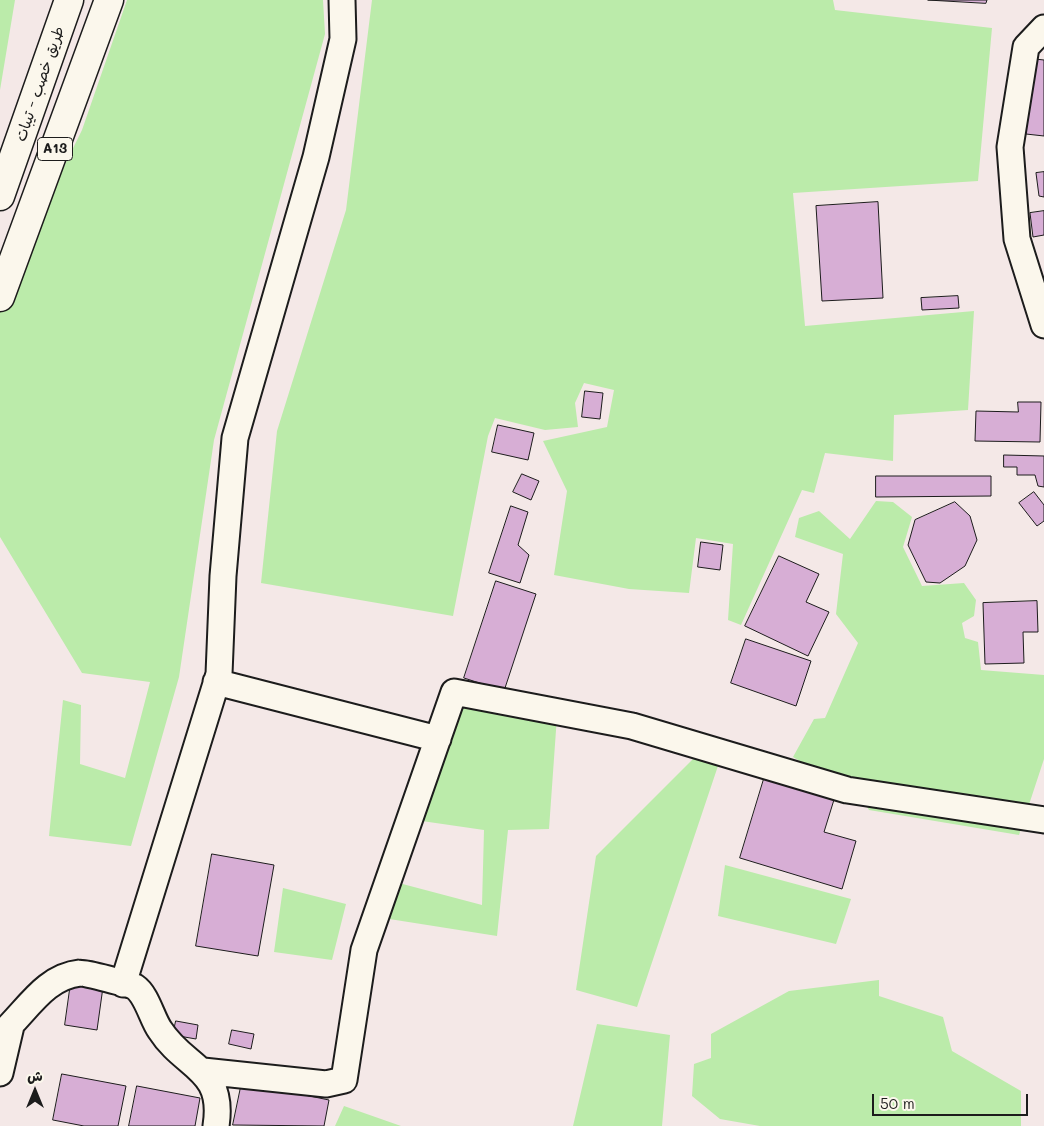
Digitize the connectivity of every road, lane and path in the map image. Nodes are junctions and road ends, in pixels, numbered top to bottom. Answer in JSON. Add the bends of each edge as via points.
{"nodes":[{"id":1,"x":69,"y":0,"type":"edge"},
{"id":2,"x":109,"y":0,"type":"edge"},
{"id":3,"x":342,"y":0,"type":"edge"},
{"id":4,"x":1044,"y":28,"type":"edge"},
{"id":5,"x":0,"y":196,"type":"edge"},
{"id":6,"x":0,"y":297,"type":"edge"},
{"id":7,"x":1044,"y":326,"type":"edge"},
{"id":8,"x":216,"y":682,"type":"junction"},
{"id":9,"x":438,"y":739,"type":"junction"},
{"id":10,"x":1044,"y":820,"type":"edge"},
{"id":11,"x":123,"y":984,"type":"junction"},
{"id":12,"x":5,"y":1030,"type":"edge"},
{"id":13,"x":203,"y":1072,"type":"junction"},
{"id":14,"x":0,"y":1073,"type":"edge"},
{"id":15,"x":216,"y":1126,"type":"edge"}],
"edges":[{"from":1,"to":5,"type":"highway","name":"طريق خصب - تيبات","number":"A13"},
{"from":2,"to":6,"type":"highway","number":"A13"},
{"from":3,"to":8,"type":"street","via":[[343,39],[316,157],[235,438]]},
{"from":4,"to":7,"type":"street","via":[[1026,47],[1010,147],[1017,239]]},
{"from":8,"to":9,"type":"street"},
{"from":8,"to":11,"type":"street"},
{"from":9,"to":10,"type":"street","via":[[454,692],[632,726],[847,790]]},
{"from":9,"to":13,"type":"street","via":[[364,950],[344,1080],[326,1084]]},
{"from":11,"to":12,"type":"street","via":[[82,972],[63,978],[43,990]]},
{"from":11,"to":13,"type":"street","via":[[135,987],[159,1030]]},
{"from":12,"to":14,"type":"street"},
{"from":13,"to":15,"type":"street","via":[[214,1087],[219,1109]]}]}
